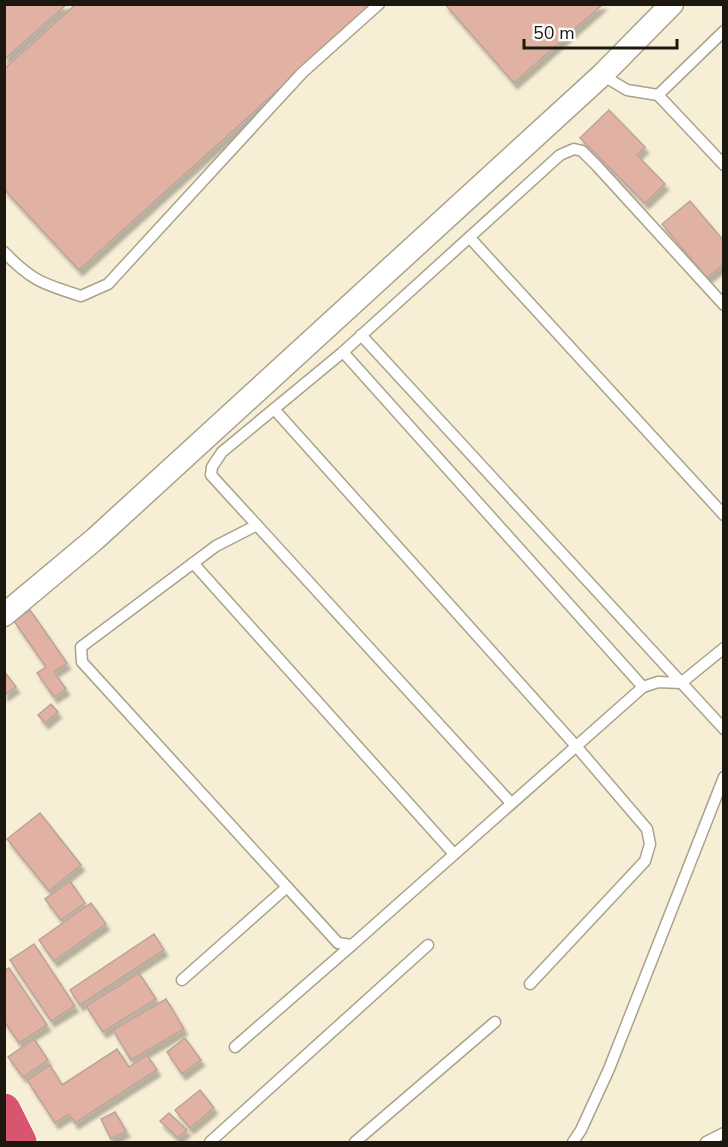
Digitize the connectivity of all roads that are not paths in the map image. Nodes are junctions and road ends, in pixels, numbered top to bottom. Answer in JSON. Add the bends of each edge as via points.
{"nodes":[{"id":1,"x":379,"y":4,"type":"edge"},
{"id":2,"x":672,"y":4,"type":"edge"},
{"id":3,"x":723,"y":31,"type":"edge"},
{"id":4,"x":602,"y":75,"type":"junction"},
{"id":5,"x":658,"y":95,"type":"junction"},
{"id":6,"x":723,"y":165,"type":"edge"},
{"id":7,"x":470,"y":238,"type":"junction"},
{"id":8,"x":4,"y":252,"type":"edge"},
{"id":9,"x":723,"y":305,"type":"edge"},
{"id":10,"x":361,"y":335,"type":"junction"},
{"id":11,"x":343,"y":352,"type":"junction"},
{"id":12,"x":274,"y":409,"type":"junction"},
{"id":13,"x":723,"y":515,"type":"edge"},
{"id":14,"x":257,"y":525,"type":"junction"},
{"id":15,"x":193,"y":563,"type":"junction"},
{"id":16,"x":4,"y":615,"type":"edge"},
{"id":17,"x":723,"y":648,"type":"edge"},
{"id":18,"x":681,"y":683,"type":"junction"},
{"id":19,"x":644,"y":687,"type":"junction"},
{"id":20,"x":723,"y":729,"type":"edge"},
{"id":21,"x":576,"y":746,"type":"junction"},
{"id":22,"x":723,"y":777,"type":"edge"},
{"id":23,"x":511,"y":803,"type":"junction"},
{"id":24,"x":454,"y":854,"type":"junction"},
{"id":25,"x":287,"y":887,"type":"junction"},
{"id":26,"x":352,"y":945,"type":"junction"},
{"id":27,"x":428,"y":945,"type":"dead end"},
{"id":28,"x":182,"y":980,"type":"dead end"},
{"id":29,"x":530,"y":984,"type":"dead end"},
{"id":30,"x":495,"y":1022,"type":"dead end"},
{"id":31,"x":235,"y":1047,"type":"dead end"},
{"id":32,"x":4,"y":1110,"type":"edge"},
{"id":33,"x":723,"y":1132,"type":"edge"},
{"id":34,"x":20,"y":1143,"type":"edge"},
{"id":35,"x":210,"y":1143,"type":"edge"},
{"id":36,"x":355,"y":1143,"type":"edge"},
{"id":37,"x":573,"y":1143,"type":"edge"},
{"id":38,"x":706,"y":1143,"type":"edge"}],
"edges":[{"from":1,"to":8,"type":"lane","via":[[302,73],[108,284],[81,296],[43,284]]},
{"from":2,"to":4,"type":"street"},
{"from":3,"to":5,"type":"lane"},
{"from":4,"to":5,"type":"lane","via":[[627,90]]},
{"from":4,"to":16,"type":"street","via":[[95,539]]},
{"from":5,"to":6,"type":"lane"},
{"from":7,"to":9,"type":"lane","via":[[560,155],[574,148],[597,166]]},
{"from":7,"to":10,"type":"lane"},
{"from":7,"to":13,"type":"lane"},
{"from":10,"to":11,"type":"lane"},
{"from":10,"to":18,"type":"lane"},
{"from":11,"to":12,"type":"lane"},
{"from":11,"to":19,"type":"lane"},
{"from":12,"to":14,"type":"lane","via":[[222,452],[212,466],[211,475]]},
{"from":12,"to":21,"type":"lane"},
{"from":14,"to":15,"type":"lane"},
{"from":14,"to":23,"type":"lane"},
{"from":15,"to":24,"type":"lane"},
{"from":15,"to":25,"type":"lane","via":[[81,647],[82,662]]},
{"from":17,"to":18,"type":"lane"},
{"from":18,"to":19,"type":"lane","via":[[658,682]]},
{"from":18,"to":20,"type":"lane"},
{"from":19,"to":21,"type":"lane"},
{"from":21,"to":23,"type":"lane"},
{"from":21,"to":29,"type":"lane","via":[[647,829],[651,844],[645,861]]},
{"from":22,"to":37,"type":"lane","via":[[609,1069]]},
{"from":23,"to":24,"type":"lane"},
{"from":24,"to":26,"type":"lane"},
{"from":25,"to":26,"type":"lane","via":[[338,943]]},
{"from":25,"to":28,"type":"lane"},
{"from":26,"to":31,"type":"lane"},
{"from":27,"to":35,"type":"lane"},
{"from":30,"to":36,"type":"lane"},
{"from":32,"to":34,"type":"highway"},
{"from":33,"to":38,"type":"lane"}]}
